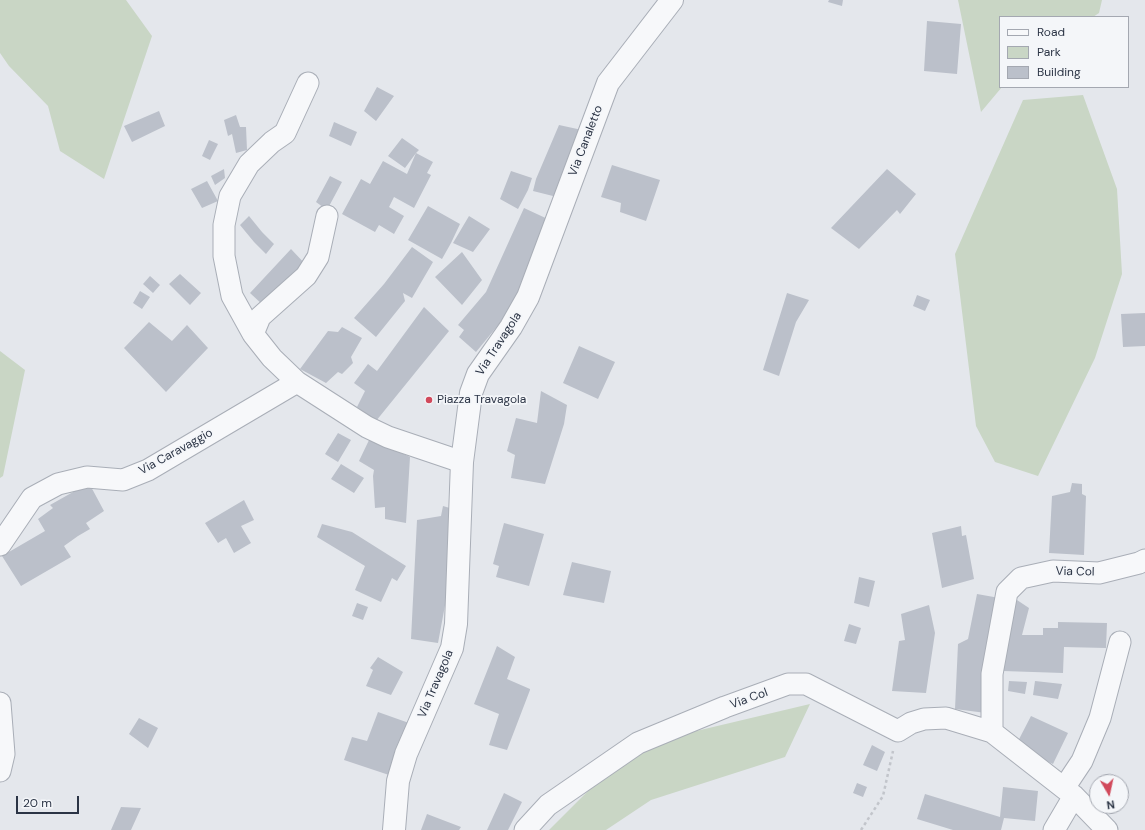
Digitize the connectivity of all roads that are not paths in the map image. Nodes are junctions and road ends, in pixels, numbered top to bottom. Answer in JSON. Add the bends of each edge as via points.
{"nodes":[{"id":1,"x":672,"y":0,"type":"edge"},
{"id":2,"x":308,"y":83,"type":"dead end"},
{"id":3,"x":327,"y":216,"type":"dead end"},
{"id":4,"x":528,"y":298,"type":"joint"},
{"id":5,"x":253,"y":334,"type":"junction"},
{"id":6,"x":296,"y":382,"type":"junction"},
{"id":7,"x":462,"y":462,"type":"junction"},
{"id":8,"x":0,"y":545,"type":"edge"},
{"id":9,"x":1145,"y":560,"type":"edge"},
{"id":10,"x":1120,"y":642,"type":"dead end"},
{"id":11,"x":0,"y":703,"type":"edge"},
{"id":12,"x":992,"y":732,"type":"junction"},
{"id":13,"x":0,"y":772,"type":"edge"},
{"id":14,"x":1069,"y":792,"type":"junction"},
{"id":15,"x":394,"y":830,"type":"edge"},
{"id":16,"x":525,"y":830,"type":"edge"},
{"id":17,"x":1054,"y":830,"type":"edge"},
{"id":18,"x":1107,"y":830,"type":"edge"}],
"edges":[{"from":1,"to":4,"type":"street","name":"Via Canaletto","via":[[608,82]]},
{"from":2,"to":5,"type":"street","via":[[285,133],[249,164],[230,196],[224,225],[224,256],[232,296]]},
{"from":3,"to":5,"type":"street","via":[[318,257],[306,276],[260,317]]},
{"from":4,"to":7,"type":"street","name":"Via Travagola","via":[[478,374],[473,386]]},
{"from":5,"to":6,"type":"street"},
{"from":6,"to":7,"type":"street","via":[[367,427]]},
{"from":6,"to":8,"type":"street","name":"Via Caravaggio","via":[[148,470],[123,480],[86,477],[58,484],[32,498]]},
{"from":7,"to":15,"type":"street","name":"Via Travagola","via":[[456,624],[452,648],[406,754],[398,781]]},
{"from":9,"to":12,"type":"street","name":"Via Col","via":[[1099,573],[1053,571],[1021,578],[1007,592],[992,674]]},
{"from":10,"to":14,"type":"street","via":[[1100,718]]},
{"from":11,"to":13,"type":"street","via":[[4,754]]},
{"from":12,"to":14,"type":"street"},
{"from":12,"to":16,"type":"street","name":"Via Col","via":[[946,718],[924,719],[898,731],[806,684],[788,684],[638,743],[548,805]]},
{"from":14,"to":17,"type":"street"},
{"from":14,"to":18,"type":"street"}]}
